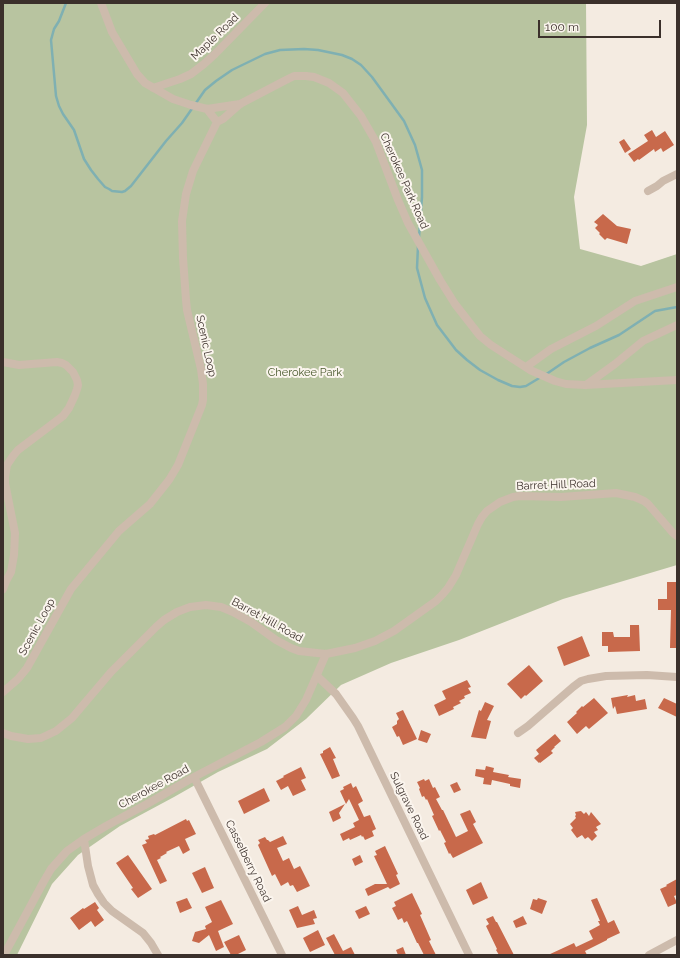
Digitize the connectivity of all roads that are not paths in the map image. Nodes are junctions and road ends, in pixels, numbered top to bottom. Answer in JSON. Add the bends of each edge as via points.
{"nodes":[{"id":1,"x":101,"y":3,"type":"edge"},
{"id":2,"x":265,"y":3,"type":"edge"},
{"id":3,"x":153,"y":88,"type":"junction"},
{"id":4,"x":240,"y":104,"type":"junction"},
{"id":5,"x":208,"y":109,"type":"junction"},
{"id":6,"x":217,"y":122,"type":"junction"},
{"id":7,"x":677,"y":174,"type":"edge"},
{"id":8,"x":648,"y":191,"type":"dead end"},
{"id":9,"x":677,"y":287,"type":"edge"},
{"id":10,"x":677,"y":325,"type":"edge"},
{"id":11,"x":3,"y":362,"type":"edge"},
{"id":12,"x":528,"y":368,"type":"junction"},
{"id":13,"x":677,"y":380,"type":"edge"},
{"id":14,"x":585,"y":385,"type":"junction"},
{"id":15,"x":677,"y":536,"type":"edge"},
{"id":16,"x":3,"y":589,"type":"edge"},
{"id":17,"x":326,"y":654,"type":"junction"},
{"id":18,"x":317,"y":676,"type":"junction"},
{"id":19,"x":677,"y":677,"type":"edge"},
{"id":20,"x":3,"y":692,"type":"edge"},
{"id":21,"x":3,"y":733,"type":"edge"},
{"id":22,"x":518,"y":733,"type":"dead end"},
{"id":23,"x":194,"y":777,"type":"junction"},
{"id":24,"x":84,"y":840,"type":"junction"},
{"id":25,"x":677,"y":940,"type":"edge"},
{"id":26,"x":4,"y":955,"type":"edge"},
{"id":27,"x":158,"y":955,"type":"edge"},
{"id":28,"x":282,"y":955,"type":"edge"},
{"id":29,"x":470,"y":955,"type":"edge"},
{"id":30,"x":649,"y":955,"type":"edge"}],
"edges":[{"from":1,"to":3,"type":"street","via":[[112,32],[137,74]]},
{"from":2,"to":3,"type":"street","name":"Maple Road","via":[[204,64],[180,79]]},
{"from":3,"to":5,"type":"street","via":[[173,99]]},
{"from":4,"to":5,"type":"street","name":"Cherokee Park Road"},
{"from":4,"to":6,"type":"street","name":"Cherokee Park Road"},
{"from":4,"to":12,"type":"street","name":"Cherokee Park Road","via":[[294,76],[314,77],[343,93],[361,116],[376,142],[408,222],[455,304],[490,345]]},
{"from":5,"to":6,"type":"street"},
{"from":6,"to":20,"type":"street","name":"Scenic Loop","via":[[193,171],[182,221],[187,310],[203,384],[203,400],[198,418],[169,480],[150,504],[119,531],[72,589],[27,668]]},
{"from":7,"to":8,"type":"street"},
{"from":9,"to":12,"type":"street","via":[[635,301],[551,349]]},
{"from":10,"to":14,"type":"street","via":[[643,341]]},
{"from":11,"to":16,"type":"street","via":[[18,365],[62,363],[73,372],[78,385],[72,402],[63,416],[22,447],[5,470],[5,483],[15,533],[11,572]]},
{"from":12,"to":14,"type":"street","name":"Cherokee Park Road","via":[[566,384]]},
{"from":13,"to":14,"type":"street"},
{"from":15,"to":17,"type":"street","name":"Barret Hill Road","via":[[648,504],[626,495],[616,493],[561,497],[520,496],[506,499],[482,517],[456,575],[436,601],[394,631],[375,641]]},
{"from":17,"to":18,"type":"street","name":"Cherokee Road"},
{"from":17,"to":21,"type":"street","name":"Barret Hill Road","via":[[291,648],[221,607],[206,604],[190,607],[177,612],[156,627],[61,728],[35,739],[22,739]]},
{"from":18,"to":23,"type":"street","name":"Cherokee Road","via":[[296,716],[285,726],[261,742]]},
{"from":18,"to":29,"type":"street","name":"Sulgrave Road","via":[[336,694],[358,726]]},
{"from":19,"to":22,"type":"street","via":[[606,676],[581,681]]},
{"from":23,"to":24,"type":"street","name":"Cherokee Road"},
{"from":23,"to":28,"type":"street","name":"Casselberry Road"},
{"from":24,"to":26,"type":"street","name":"Cherokee Road","via":[[68,851],[51,869]]},
{"from":24,"to":27,"type":"street","via":[[88,866],[98,894],[112,911],[143,933]]},
{"from":25,"to":30,"type":"street"}]}
